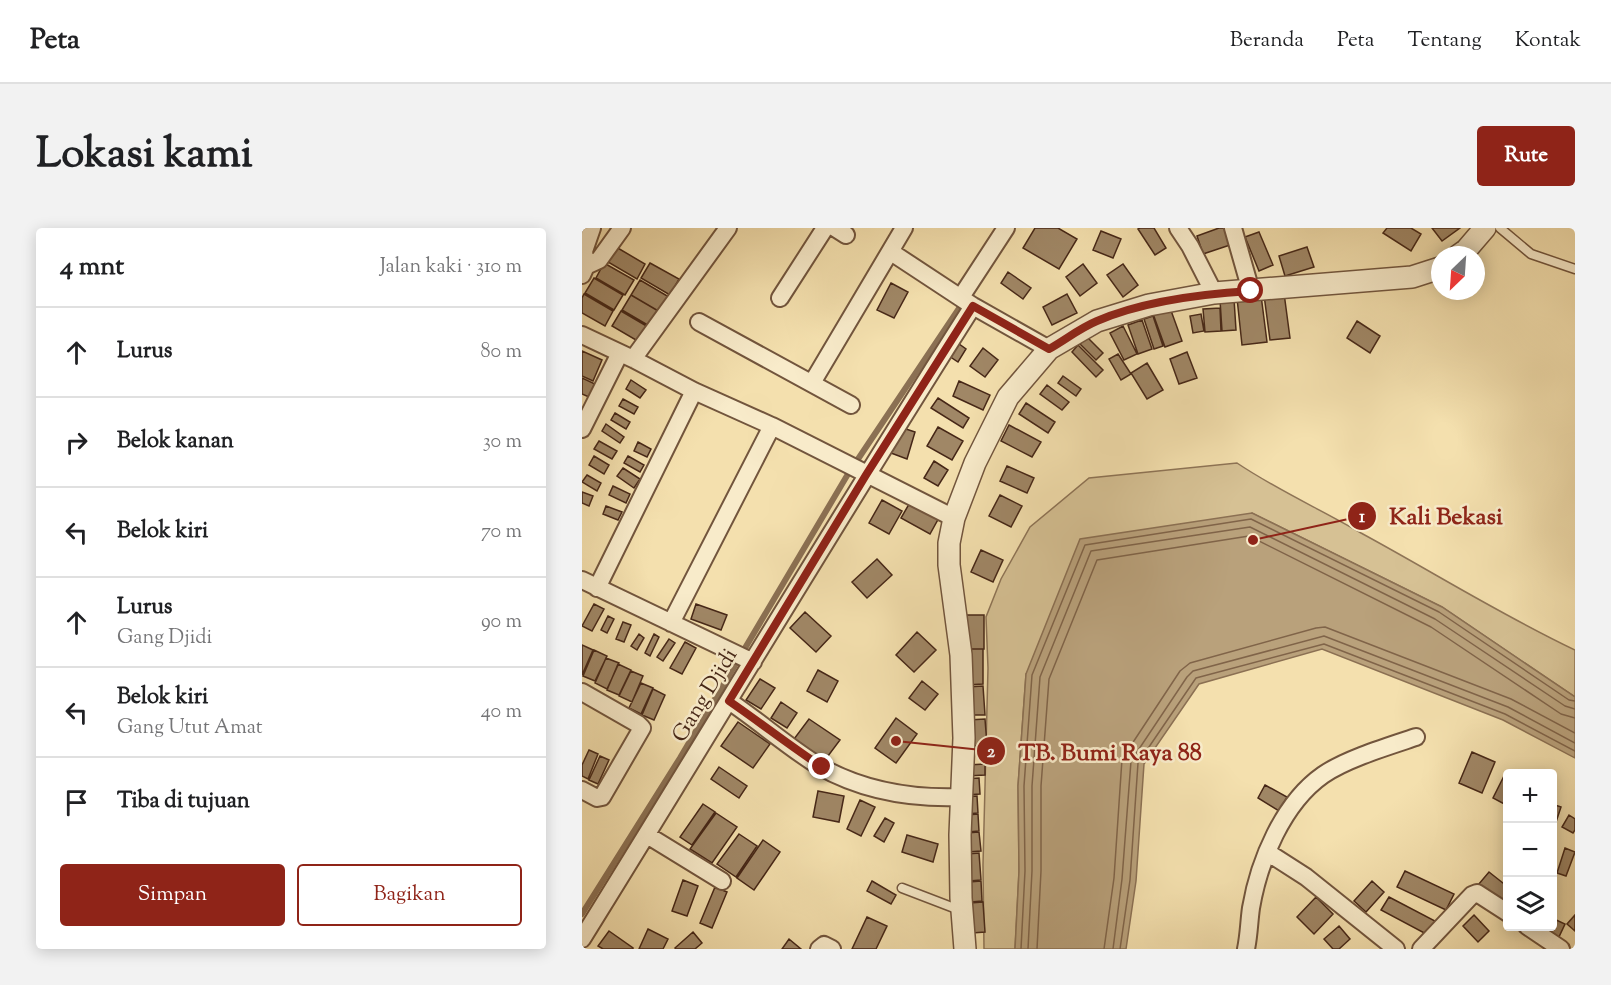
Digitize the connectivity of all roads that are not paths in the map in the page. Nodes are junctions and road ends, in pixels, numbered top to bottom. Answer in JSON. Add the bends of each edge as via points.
{"nodes":[{"id":1,"x":592,"y":228,"type":"edge"},
{"id":2,"x":622,"y":228,"type":"edge"},
{"id":3,"x":728,"y":228,"type":"edge"},
{"id":4,"x":825,"y":228,"type":"edge"},
{"id":5,"x":904,"y":228,"type":"edge"},
{"id":6,"x":1006,"y":228,"type":"edge"},
{"id":7,"x":1178,"y":228,"type":"edge"},
{"id":8,"x":1233,"y":228,"type":"edge"},
{"id":9,"x":1485,"y":228,"type":"edge"},
{"id":10,"x":1500,"y":228,"type":"edge"},
{"id":11,"x":1469,"y":246,"type":"edge"},
{"id":12,"x":891,"y":252,"type":"junction"},
{"id":13,"x":1431,"y":270,"type":"edge"},
{"id":14,"x":1575,"y":270,"type":"edge"},
{"id":15,"x":584,"y":271,"type":"edge"},
{"id":16,"x":1251,"y":291,"type":"junction"},
{"id":17,"x":1214,"y":293,"type":"junction"},
{"id":18,"x":780,"y":298,"type":"dead end"},
{"id":19,"x":967,"y":302,"type":"junction"},
{"id":20,"x":699,"y":322,"type":"dead end"},
{"id":21,"x":582,"y":335,"type":"edge"},
{"id":22,"x":1049,"y":349,"type":"junction"},
{"id":23,"x":626,"y":356,"type":"junction"},
{"id":24,"x":812,"y":383,"type":"junction"},
{"id":25,"x":694,"y":391,"type":"junction"},
{"id":26,"x":850,"y":405,"type":"dead end"},
{"id":27,"x":772,"y":426,"type":"junction"},
{"id":28,"x":582,"y":429,"type":"edge"},
{"id":29,"x":866,"y":475,"type":"junction"},
{"id":30,"x":954,"y":518,"type":"junction"},
{"id":31,"x":582,"y":580,"type":"edge"},
{"id":32,"x":597,"y":588,"type":"junction"},
{"id":33,"x":671,"y":623,"type":"junction"},
{"id":34,"x":753,"y":662,"type":"junction"},
{"id":35,"x":582,"y":692,"type":"edge"},
{"id":36,"x":729,"y":701,"type":"junction"},
{"id":37,"x":1416,"y":736,"type":"dead end"},
{"id":38,"x":582,"y":790,"type":"edge"},
{"id":39,"x":962,"y":797,"type":"junction"},
{"id":40,"x":647,"y":835,"type":"junction"},
{"id":41,"x":1267,"y":852,"type":"junction"},
{"id":42,"x":722,"y":881,"type":"dead end"},
{"id":43,"x":903,"y":888,"type":"dead end"},
{"id":44,"x":1503,"y":910,"type":"edge"},
{"id":45,"x":962,"y":911,"type":"junction"},
{"id":46,"x":1533,"y":931,"type":"edge"},
{"id":47,"x":582,"y":939,"type":"edge"},
{"id":48,"x":819,"y":949,"type":"edge"},
{"id":49,"x":832,"y":949,"type":"edge"},
{"id":50,"x":965,"y":949,"type":"edge"},
{"id":51,"x":1246,"y":949,"type":"edge"},
{"id":52,"x":1396,"y":949,"type":"edge"},
{"id":53,"x":1421,"y":949,"type":"edge"},
{"id":54,"x":1561,"y":949,"type":"edge"}],
"edges":[{"from":1,"to":15,"type":"street","via":[[584,251]]},
{"from":2,"to":15,"type":"street","via":[[599,260]]},
{"from":3,"to":23,"type":"street"},
{"from":4,"to":18,"type":"street"},
{"from":5,"to":12,"type":"street"},
{"from":6,"to":19,"type":"street","name":"Gang Djidi"},
{"from":7,"to":17,"type":"street"},
{"from":8,"to":16,"type":"street"},
{"from":9,"to":11,"type":"street"},
{"from":10,"to":14,"type":"lane","via":[[1531,254]]},
{"from":12,"to":19,"type":"street"},
{"from":12,"to":24,"type":"street"},
{"from":13,"to":16,"type":"street","via":[[1412,277]]},
{"from":16,"to":17,"type":"street"},
{"from":17,"to":22,"type":"street","via":[[1149,305],[1097,321]]},
{"from":19,"to":22,"type":"street"},
{"from":19,"to":29,"type":"street","name":"Gang Djidi"},
{"from":20,"to":24,"type":"street"},
{"from":21,"to":23,"type":"street"},
{"from":22,"to":30,"type":"street","via":[[1008,398],[975,463]]},
{"from":23,"to":25,"type":"street"},
{"from":23,"to":28,"type":"street"},
{"from":24,"to":26,"type":"street"},
{"from":25,"to":27,"type":"street"},
{"from":25,"to":32,"type":"street"},
{"from":27,"to":29,"type":"street"},
{"from":27,"to":33,"type":"street"},
{"from":29,"to":30,"type":"street"},
{"from":29,"to":34,"type":"street","name":"Gang Djidi"},
{"from":30,"to":39,"type":"street","via":[[948,565],[961,655]]},
{"from":31,"to":32,"type":"street"},
{"from":32,"to":33,"type":"street"},
{"from":33,"to":34,"type":"street"},
{"from":34,"to":36,"type":"street","name":"Gang Djidi"},
{"from":35,"to":38,"type":"street","via":[[642,728],[602,797]]},
{"from":36,"to":39,"type":"street","via":[[803,755],[847,779],[904,795]]},
{"from":36,"to":40,"type":"street","name":"Gang Djidi"},
{"from":37,"to":41,"type":"street","via":[[1323,775],[1281,821]]},
{"from":39,"to":45,"type":"street"},
{"from":40,"to":42,"type":"street"},
{"from":40,"to":47,"type":"street","name":"Gang Djidi"},
{"from":41,"to":51,"type":"street","via":[[1252,906]]},
{"from":41,"to":52,"type":"street","via":[[1306,877]]},
{"from":43,"to":45,"type":"lane"},
{"from":44,"to":53,"type":"street","via":[[1477,893],[1472,895]]},
{"from":45,"to":50,"type":"street"},
{"from":46,"to":54,"type":"street"},
{"from":48,"to":49,"type":"street","via":[[824,945]]}]}
